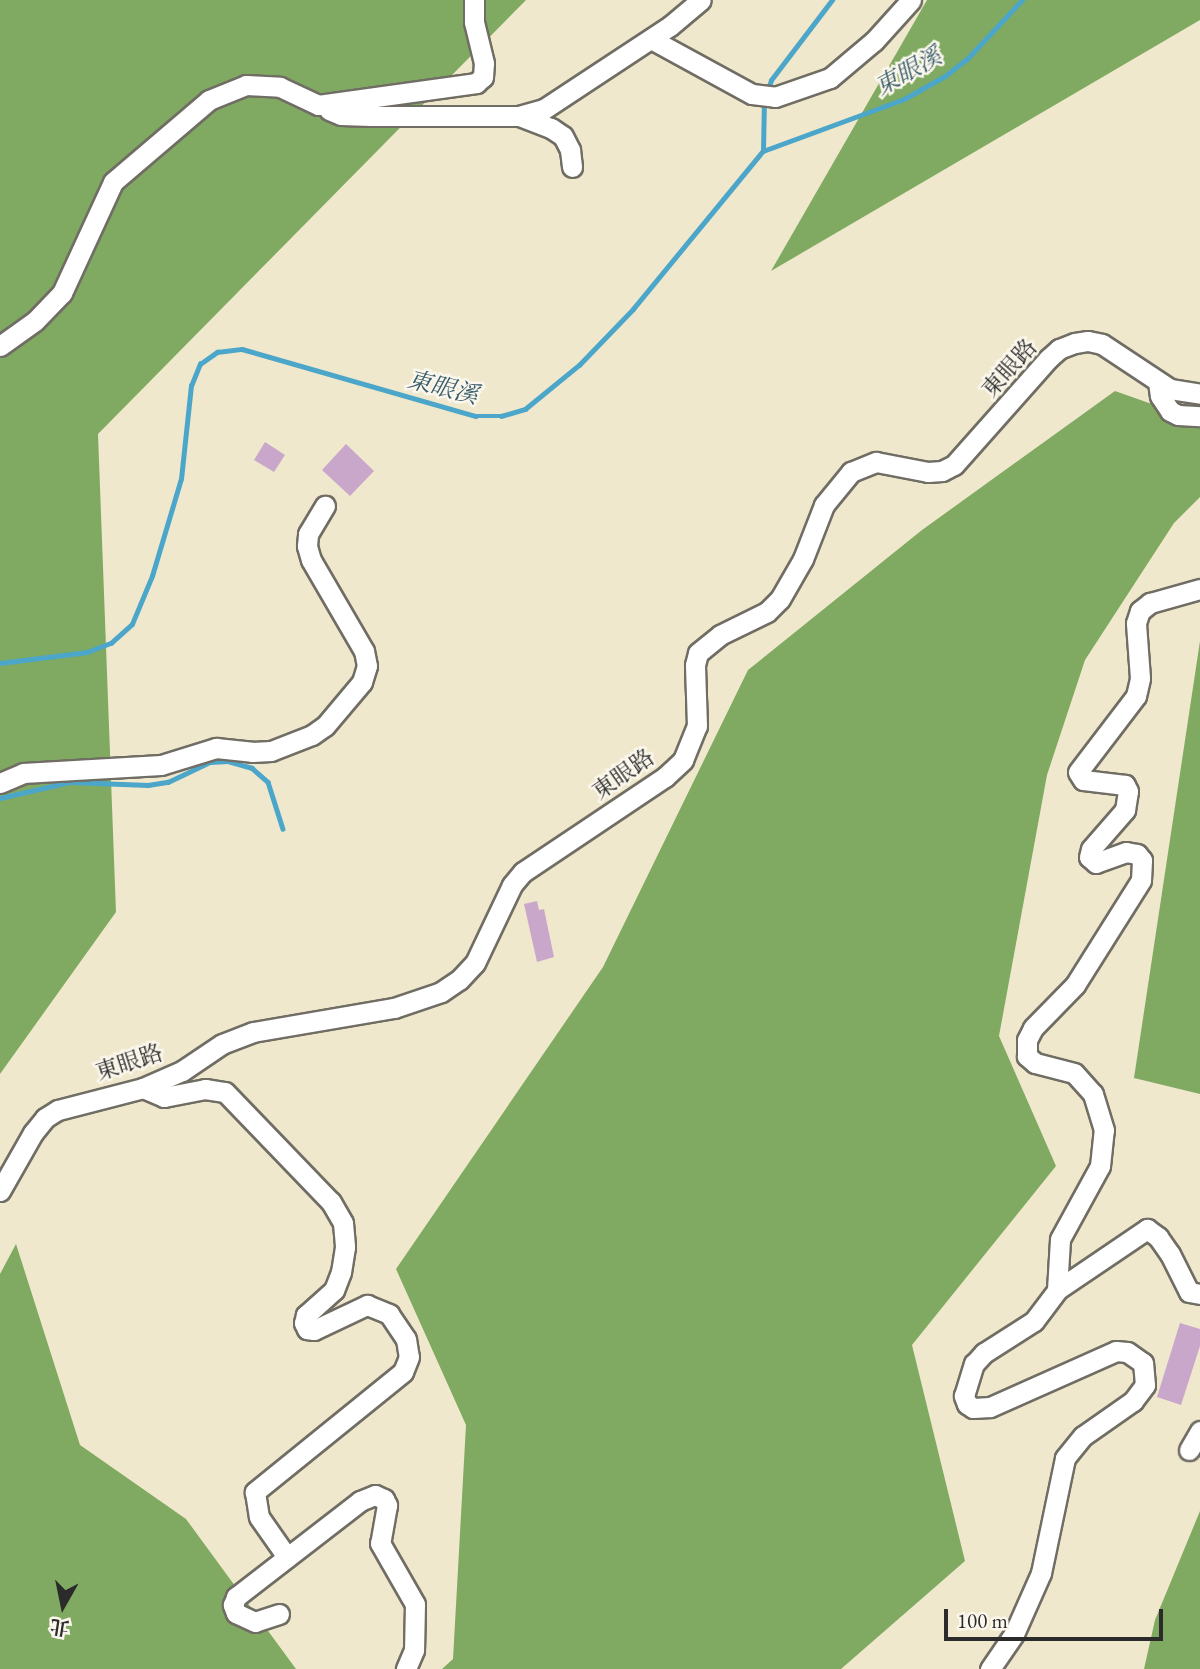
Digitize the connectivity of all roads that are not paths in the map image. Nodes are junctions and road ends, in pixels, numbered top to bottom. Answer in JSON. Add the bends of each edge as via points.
{"nodes":[{"id":1,"x":474,"y":0,"type":"edge"},
{"id":2,"x":701,"y":0,"type":"edge"},
{"id":3,"x":911,"y":0,"type":"edge"},
{"id":4,"x":651,"y":39,"type":"junction"},
{"id":5,"x":318,"y":105,"type":"junction"},
{"id":6,"x":520,"y":116,"type":"junction"},
{"id":7,"x":572,"y":167,"type":"dead end"},
{"id":8,"x":0,"y":346,"type":"edge"},
{"id":9,"x":1158,"y":382,"type":"junction"},
{"id":10,"x":1200,"y":394,"type":"edge"},
{"id":11,"x":1200,"y":416,"type":"edge"},
{"id":12,"x":325,"y":506,"type":"dead end"},
{"id":13,"x":1200,"y":589,"type":"edge"},
{"id":14,"x":0,"y":783,"type":"edge"},
{"id":15,"x":143,"y":1088,"type":"junction"},
{"id":16,"x":0,"y":1191,"type":"edge"},
{"id":17,"x":1057,"y":1290,"type":"junction"},
{"id":18,"x":1200,"y":1294,"type":"edge"},
{"id":19,"x":1200,"y":1431,"type":"edge"},
{"id":20,"x":1189,"y":1450,"type":"dead end"},
{"id":21,"x":287,"y":1557,"type":"junction"},
{"id":22,"x":279,"y":1614,"type":"dead end"},
{"id":23,"x":406,"y":1669,"type":"edge"},
{"id":24,"x":990,"y":1669,"type":"edge"}],
"edges":[{"from":1,"to":5,"type":"street","via":[[484,63],[476,83]]},
{"from":2,"to":4,"type":"street"},
{"from":3,"to":4,"type":"street","via":[[874,41],[830,78],[775,97],[751,94]]},
{"from":4,"to":6,"type":"street","via":[[544,109]]},
{"from":5,"to":6,"type":"street","via":[[341,115]]},
{"from":5,"to":8,"type":"street","via":[[280,88],[246,85],[209,100],[113,182],[62,293],[36,321]]},
{"from":6,"to":7,"type":"street","via":[[563,136]]},
{"from":9,"to":10,"type":"street","name":"東眼路"},
{"from":9,"to":11,"type":"street","via":[[1160,396],[1170,411]]},
{"from":9,"to":15,"type":"street","name":"東眼路","via":[[1102,344],[1074,343],[1048,359],[954,466],[928,472],[876,462],[851,472],[824,505],[798,569],[780,599],[767,612],[720,635],[698,653],[696,726],[683,760],[523,872],[512,885],[475,963],[459,980],[441,992],[394,1008],[253,1031]]},
{"from":12,"to":14,"type":"street","via":[[308,534],[307,546],[364,651],[367,666],[362,682],[325,726],[271,751],[216,748],[161,765],[23,773]]},
{"from":13,"to":17,"type":"street","via":[[1150,603],[1140,611],[1136,696],[1078,772],[1083,780],[1118,782],[1128,791],[1120,818],[1091,849],[1092,862],[1103,863],[1126,852],[1137,854],[1144,869],[1131,899],[1075,985],[1027,1040],[1027,1056],[1035,1063],[1074,1073],[1085,1081],[1104,1130],[1100,1166],[1060,1239]]},
{"from":15,"to":16,"type":"street","name":"東眼路","via":[[58,1110],[45,1118]]},
{"from":15,"to":21,"type":"street","via":[[164,1097],[205,1089],[225,1092],[331,1202],[343,1223],[341,1272],[334,1290],[306,1315],[307,1329],[314,1330],[367,1305],[389,1314],[406,1339],[409,1357],[403,1372],[255,1492],[259,1517]]},
{"from":17,"to":18,"type":"street","via":[[1147,1229],[1164,1245],[1189,1292]]},
{"from":17,"to":24,"type":"street","via":[[1034,1321],[974,1364],[966,1385],[967,1404],[990,1407],[1116,1351],[1135,1356],[1147,1377],[1133,1401],[1083,1436],[1065,1458],[1041,1573],[1014,1634]]},
{"from":19,"to":20,"type":"street"},
{"from":21,"to":22,"type":"street","via":[[236,1597],[233,1605],[236,1613],[254,1622]]},
{"from":21,"to":23,"type":"street","via":[[360,1501],[374,1495],[384,1499],[387,1505],[380,1543],[415,1604],[414,1650]]}]}
